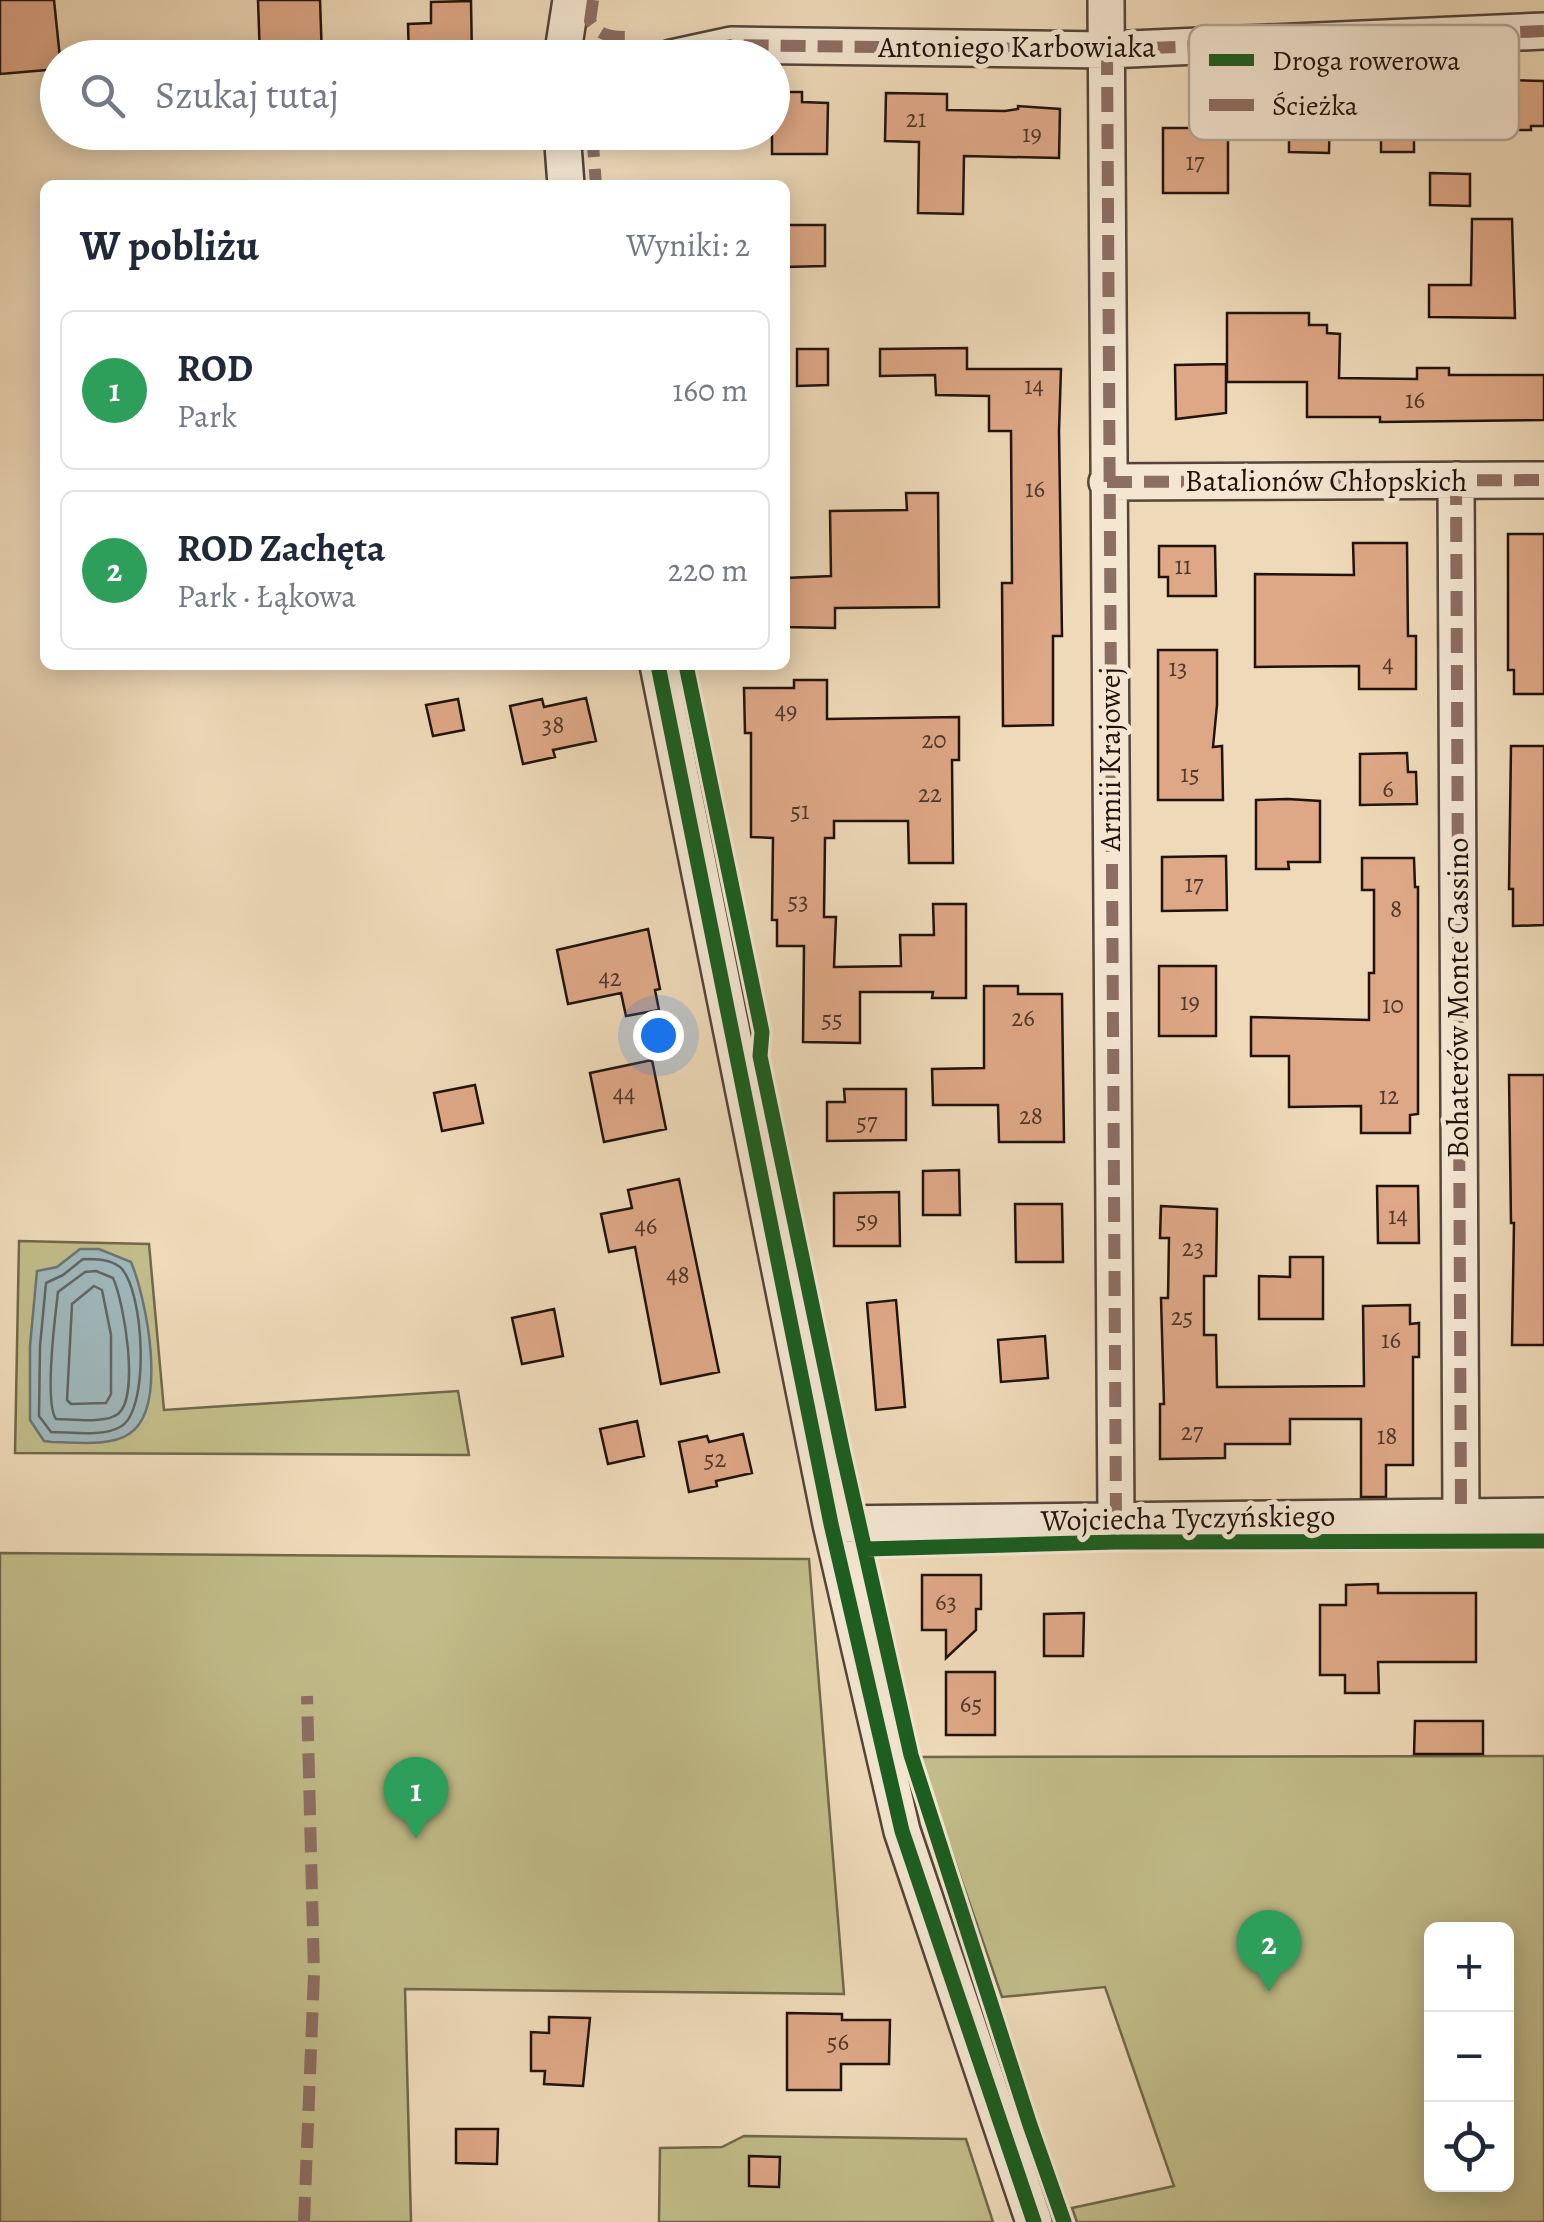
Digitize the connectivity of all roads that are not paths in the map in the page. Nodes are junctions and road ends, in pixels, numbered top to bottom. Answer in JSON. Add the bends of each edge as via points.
{"nodes":[{"id":1,"x":571,"y":0,"type":"edge"},
{"id":2,"x":1106,"y":0,"type":"edge"},
{"id":3,"x":1544,"y":31,"type":"edge"},
{"id":4,"x":1519,"y":32,"type":"edge"},
{"id":5,"x":565,"y":40,"type":"edge"},
{"id":6,"x":790,"y":45,"type":"edge"},
{"id":7,"x":1189,"y":46,"type":"edge"},
{"id":8,"x":1106,"y":50,"type":"junction"},
{"id":9,"x":563,"y":150,"type":"edge"},
{"id":10,"x":566,"y":180,"type":"edge"},
{"id":11,"x":1456,"y":480,"type":"junction"},
{"id":12,"x":1544,"y":480,"type":"edge"},
{"id":13,"x":1107,"y":482,"type":"junction"},
{"id":14,"x":659,"y":670,"type":"edge"},
{"id":15,"x":1461,"y":1516,"type":"junction"},
{"id":16,"x":1544,"y":1516,"type":"edge"},
{"id":17,"x":1116,"y":1518,"type":"junction"},
{"id":18,"x":831,"y":1524,"type":"junction"},
{"id":19,"x":1034,"y":2222,"type":"edge"}],
"edges":[{"from":1,"to":5,"type":"street"},
{"from":2,"to":8,"type":"street","name":"Armii Krajowej"},
{"from":3,"to":4,"type":"street","name":"Antoniego Karbowiaka"},
{"from":6,"to":8,"type":"street","name":"Antoniego Karbowiaka"},
{"from":7,"to":8,"type":"street","name":"Antoniego Karbowiaka"},
{"from":8,"to":13,"type":"street","name":"Armii Krajowej"},
{"from":9,"to":10,"type":"street"},
{"from":11,"to":12,"type":"street","name":"Batalionów Chłopskich"},
{"from":11,"to":13,"type":"street","name":"Batalionów Chłopskich"},
{"from":11,"to":15,"type":"street","name":"Bohaterów Monte Cassino"},
{"from":13,"to":17,"type":"street","name":"Armii Krajowej"},
{"from":14,"to":18,"type":"street"},
{"from":15,"to":16,"type":"street","name":"Wojciecha Tyczyńskiego"},
{"from":15,"to":17,"type":"street","name":"Wojciecha Tyczyńskiego"},
{"from":17,"to":18,"type":"street","name":"Wojciecha Tyczyńskiego"},
{"from":18,"to":19,"type":"street","via":[[902,1831]]}]}
